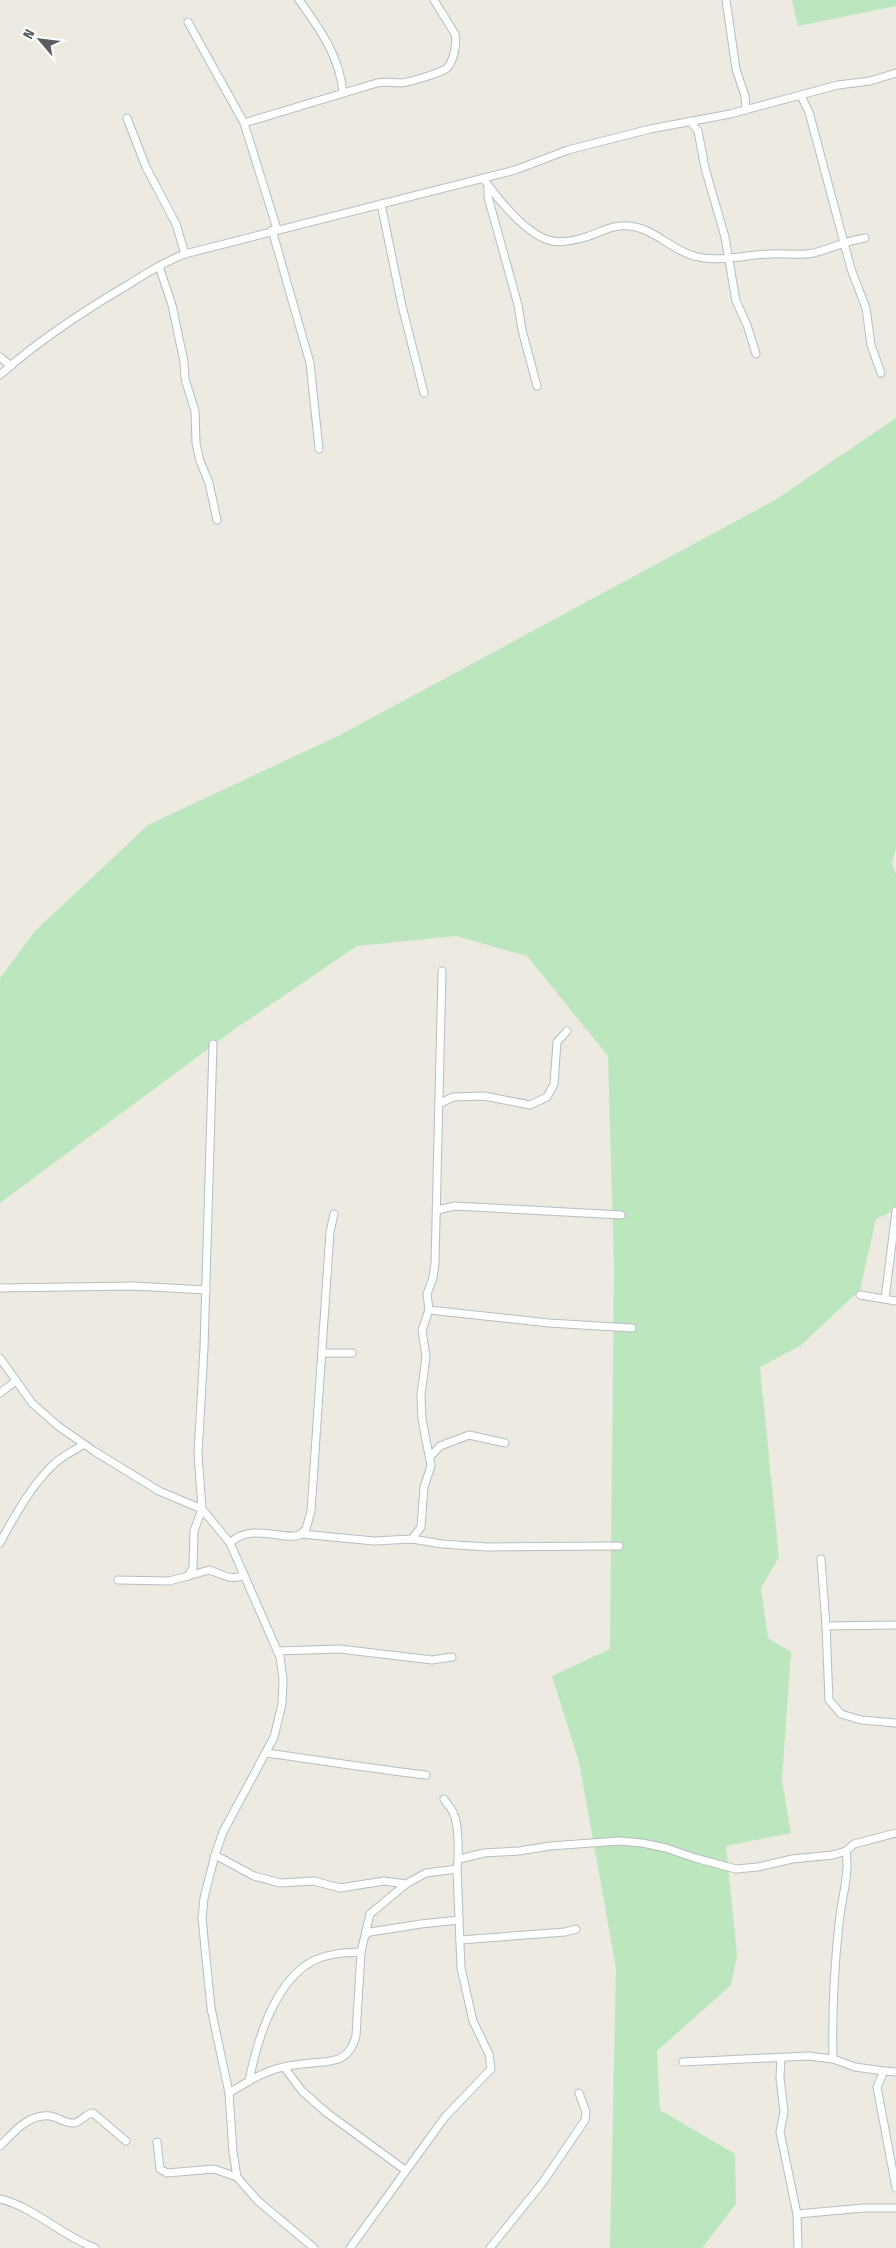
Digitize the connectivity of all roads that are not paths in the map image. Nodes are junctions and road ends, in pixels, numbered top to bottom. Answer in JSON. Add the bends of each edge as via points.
{"nodes":[{"id":1,"x":299,"y":0,"type":"edge"},
{"id":2,"x":434,"y":0,"type":"edge"},
{"id":3,"x":726,"y":0,"type":"edge"},
{"id":4,"x":188,"y":22,"type":"dead end"},
{"id":5,"x":896,"y":73,"type":"edge"},
{"id":6,"x":343,"y":93,"type":"junction"},
{"id":7,"x":801,"y":96,"type":"junction"},
{"id":8,"x":746,"y":110,"type":"junction"},
{"id":9,"x":127,"y":118,"type":"dead end"},
{"id":10,"x":706,"y":118,"type":"junction"},
{"id":11,"x":690,"y":121,"type":"junction"},
{"id":12,"x":244,"y":123,"type":"junction"},
{"id":13,"x":698,"y":131,"type":"junction"},
{"id":14,"x":483,"y":178,"type":"junction"},
{"id":15,"x":488,"y":185,"type":"junction"},
{"id":16,"x":381,"y":204,"type":"junction"},
{"id":17,"x":275,"y":230,"type":"junction"},
{"id":18,"x":865,"y":238,"type":"dead end"},
{"id":19,"x":844,"y":241,"type":"junction"},
{"id":20,"x":185,"y":254,"type":"junction"},
{"id":21,"x":728,"y":258,"type":"junction"},
{"id":22,"x":159,"y":266,"type":"junction"},
{"id":23,"x":756,"y":354,"type":"dead end"},
{"id":24,"x":0,"y":357,"type":"edge"},
{"id":25,"x":11,"y":366,"type":"junction"},
{"id":26,"x":881,"y":373,"type":"dead end"},
{"id":27,"x":0,"y":375,"type":"edge"},
{"id":28,"x":536,"y":386,"type":"dead end"},
{"id":29,"x":424,"y":393,"type":"dead end"},
{"id":30,"x":319,"y":449,"type":"dead end"},
{"id":31,"x":217,"y":520,"type":"dead end"},
{"id":32,"x":442,"y":971,"type":"dead end"},
{"id":33,"x":567,"y":1031,"type":"dead end"},
{"id":34,"x":213,"y":1044,"type":"dead end"},
{"id":35,"x":439,"y":1104,"type":"junction"},
{"id":36,"x":437,"y":1210,"type":"junction"},
{"id":37,"x":896,"y":1211,"type":"edge"},
{"id":38,"x":334,"y":1214,"type":"dead end"},
{"id":39,"x":621,"y":1215,"type":"dead end"},
{"id":40,"x":0,"y":1288,"type":"edge"},
{"id":41,"x":206,"y":1290,"type":"junction"},
{"id":42,"x":860,"y":1295,"type":"dead end"},
{"id":43,"x":884,"y":1299,"type":"junction"},
{"id":44,"x":896,"y":1301,"type":"edge"},
{"id":45,"x":429,"y":1310,"type":"junction"},
{"id":46,"x":632,"y":1328,"type":"dead end"},
{"id":47,"x":322,"y":1353,"type":"junction"},
{"id":48,"x":352,"y":1354,"type":"dead end"},
{"id":49,"x":0,"y":1358,"type":"edge"},
{"id":50,"x":16,"y":1381,"type":"junction"},
{"id":51,"x":0,"y":1393,"type":"edge"},
{"id":52,"x":505,"y":1443,"type":"dead end"},
{"id":53,"x":84,"y":1444,"type":"junction"},
{"id":54,"x":430,"y":1457,"type":"junction"},
{"id":55,"x":202,"y":1509,"type":"junction"},
{"id":56,"x":301,"y":1534,"type":"junction"},
{"id":57,"x":412,"y":1538,"type":"junction"},
{"id":58,"x":0,"y":1543,"type":"edge"},
{"id":59,"x":230,"y":1543,"type":"junction"},
{"id":60,"x":619,"y":1546,"type":"dead end"},
{"id":61,"x":821,"y":1559,"type":"dead end"},
{"id":62,"x":244,"y":1575,"type":"junction"},
{"id":63,"x":188,"y":1576,"type":"junction"},
{"id":64,"x":118,"y":1580,"type":"dead end"},
{"id":65,"x":896,"y":1625,"type":"edge"},
{"id":66,"x":826,"y":1626,"type":"junction"},
{"id":67,"x":277,"y":1651,"type":"junction"},
{"id":68,"x":452,"y":1657,"type":"dead end"},
{"id":69,"x":896,"y":1724,"type":"edge"},
{"id":70,"x":266,"y":1753,"type":"junction"},
{"id":71,"x":426,"y":1775,"type":"dead end"},
{"id":72,"x":444,"y":1799,"type":"dead end"},
{"id":73,"x":896,"y":1832,"type":"edge"},
{"id":74,"x":846,"y":1851,"type":"junction"},
{"id":75,"x":214,"y":1855,"type":"junction"},
{"id":76,"x":459,"y":1859,"type":"junction"},
{"id":77,"x":457,"y":1868,"type":"junction"},
{"id":78,"x":406,"y":1884,"type":"junction"},
{"id":79,"x":459,"y":1920,"type":"junction"},
{"id":80,"x":576,"y":1929,"type":"dead end"},
{"id":81,"x":366,"y":1934,"type":"junction"},
{"id":82,"x":460,"y":1940,"type":"junction"},
{"id":83,"x":361,"y":1952,"type":"junction"},
{"id":84,"x":781,"y":2058,"type":"junction"},
{"id":85,"x":833,"y":2059,"type":"junction"},
{"id":86,"x":683,"y":2062,"type":"dead end"},
{"id":87,"x":284,"y":2067,"type":"junction"},
{"id":88,"x":884,"y":2072,"type":"junction"},
{"id":89,"x":896,"y":2072,"type":"edge"},
{"id":90,"x":249,"y":2081,"type":"junction"},
{"id":91,"x":229,"y":2093,"type":"junction"},
{"id":92,"x":579,"y":2093,"type":"dead end"},
{"id":93,"x":126,"y":2141,"type":"dead end"},
{"id":94,"x":157,"y":2142,"type":"dead end"},
{"id":95,"x":0,"y":2146,"type":"edge"},
{"id":96,"x":405,"y":2170,"type":"junction"},
{"id":97,"x":238,"y":2177,"type":"junction"},
{"id":98,"x":896,"y":2188,"type":"edge"},
{"id":99,"x":0,"y":2199,"type":"edge"},
{"id":100,"x":896,"y":2208,"type":"edge"},
{"id":101,"x":797,"y":2214,"type":"junction"},
{"id":102,"x":78,"y":2245,"type":"edge"},
{"id":103,"x":94,"y":2248,"type":"edge"},
{"id":104,"x":314,"y":2248,"type":"edge"},
{"id":105,"x":350,"y":2248,"type":"edge"},
{"id":106,"x":490,"y":2248,"type":"edge"},
{"id":107,"x":798,"y":2248,"type":"edge"}],
"edges":[{"from":1,"to":6,"type":"street","via":[[329,44],[342,75]]},
{"from":2,"to":6,"type":"street","via":[[455,34],[452,59],[447,68],[415,80],[385,81]]},
{"from":3,"to":8,"type":"street","via":[[736,69]]},
{"from":4,"to":12,"type":"street"},
{"from":5,"to":7,"type":"street"},
{"from":6,"to":12,"type":"street"},
{"from":7,"to":8,"type":"street"},
{"from":7,"to":19,"type":"street","via":[[809,112]]},
{"from":8,"to":10,"type":"street"},
{"from":9,"to":20,"type":"street","via":[[146,167],[176,224]]},
{"from":10,"to":11,"type":"street"},
{"from":10,"to":13,"type":"street"},
{"from":11,"to":13,"type":"street"},
{"from":11,"to":14,"type":"street","via":[[568,150]]},
{"from":12,"to":17,"type":"street"},
{"from":13,"to":21,"type":"street"},
{"from":14,"to":15,"type":"street"},
{"from":14,"to":16,"type":"street"},
{"from":15,"to":21,"type":"street","via":[[536,234],[552,241],[587,237],[611,227],[628,226],[640,228],[694,256]]},
{"from":15,"to":28,"type":"street","via":[[488,197]]},
{"from":16,"to":17,"type":"street"},
{"from":16,"to":29,"type":"street"},
{"from":17,"to":20,"type":"street"},
{"from":17,"to":30,"type":"street","via":[[310,363]]},
{"from":18,"to":19,"type":"street"},
{"from":19,"to":21,"type":"street","via":[[804,255],[771,253]]},
{"from":19,"to":26,"type":"street","via":[[866,308],[871,345]]},
{"from":20,"to":22,"type":"street"},
{"from":21,"to":23,"type":"street","via":[[736,301]]},
{"from":22,"to":25,"type":"street","via":[[89,307]]},
{"from":22,"to":31,"type":"street","via":[[172,305],[185,379],[195,411],[196,443]]},
{"from":24,"to":25,"type":"street"},
{"from":25,"to":27,"type":"street"},
{"from":32,"to":35,"type":"street"},
{"from":33,"to":35,"type":"street","via":[[557,1042],[554,1084],[546,1096],[530,1105],[484,1096],[453,1097]]},
{"from":34,"to":41,"type":"street"},
{"from":35,"to":36,"type":"street"},
{"from":36,"to":39,"type":"street","via":[[455,1206]]},
{"from":36,"to":45,"type":"street","via":[[434,1263],[426,1299]]},
{"from":37,"to":43,"type":"street"},
{"from":38,"to":47,"type":"street"},
{"from":40,"to":41,"type":"street","via":[[134,1286]]},
{"from":41,"to":55,"type":"street","via":[[198,1454]]},
{"from":42,"to":43,"type":"street"},
{"from":43,"to":44,"type":"street"},
{"from":45,"to":46,"type":"street"},
{"from":45,"to":54,"type":"street","via":[[422,1330],[426,1357],[421,1395],[423,1434]]},
{"from":47,"to":48,"type":"street"},
{"from":47,"to":56,"type":"street","via":[[311,1511],[306,1529]]},
{"from":49,"to":50,"type":"street"},
{"from":50,"to":51,"type":"street"},
{"from":50,"to":53,"type":"street","via":[[32,1403]]},
{"from":52,"to":54,"type":"street","via":[[469,1435],[440,1446]]},
{"from":53,"to":55,"type":"street","via":[[159,1491]]},
{"from":53,"to":58,"type":"street","via":[[53,1464],[37,1483]]},
{"from":54,"to":57,"type":"street","via":[[421,1527]]},
{"from":55,"to":59,"type":"street"},
{"from":55,"to":63,"type":"street","via":[[194,1531],[193,1568]]},
{"from":56,"to":57,"type":"street","via":[[374,1541]]},
{"from":56,"to":59,"type":"street","via":[[258,1533],[240,1536]]},
{"from":57,"to":60,"type":"street","via":[[488,1547]]},
{"from":59,"to":62,"type":"street"},
{"from":61,"to":66,"type":"street"},
{"from":62,"to":63,"type":"street","via":[[239,1578],[222,1577],[209,1570]]},
{"from":62,"to":67,"type":"street"},
{"from":63,"to":64,"type":"street","via":[[169,1581]]},
{"from":65,"to":66,"type":"street"},
{"from":66,"to":69,"type":"street","via":[[829,1700],[841,1714]]},
{"from":67,"to":68,"type":"street","via":[[340,1648],[432,1660]]},
{"from":67,"to":70,"type":"street","via":[[283,1679],[282,1704],[274,1737]]},
{"from":70,"to":71,"type":"street"},
{"from":70,"to":75,"type":"street","via":[[236,1805]]},
{"from":72,"to":76,"type":"street","via":[[454,1812]]},
{"from":73,"to":74,"type":"street","via":[[854,1844]]},
{"from":74,"to":76,"type":"street","via":[[736,1869],[666,1848],[619,1841],[490,1852]]},
{"from":74,"to":85,"type":"street","via":[[848,1865],[832,2005]]},
{"from":75,"to":78,"type":"street","via":[[254,1876],[280,1883],[314,1881],[340,1888],[384,1881]]},
{"from":75,"to":91,"type":"street","via":[[202,1918],[211,2008]]},
{"from":76,"to":77,"type":"street"},
{"from":77,"to":78,"type":"street","via":[[426,1872]]},
{"from":77,"to":79,"type":"street"},
{"from":78,"to":81,"type":"street","via":[[373,1910]]},
{"from":79,"to":81,"type":"street"},
{"from":79,"to":82,"type":"street"},
{"from":80,"to":82,"type":"street"},
{"from":81,"to":83,"type":"street"},
{"from":82,"to":96,"type":"street","via":[[460,1968],[473,2021],[489,2054],[491,2068],[445,2117]]},
{"from":83,"to":87,"type":"street","via":[[358,2020],[351,2050],[338,2060]]},
{"from":83,"to":90,"type":"street","via":[[334,1954],[315,1960],[284,1985],[259,2042]]},
{"from":84,"to":85,"type":"street","via":[[808,2056]]},
{"from":84,"to":86,"type":"street"},
{"from":84,"to":101,"type":"street","via":[[784,2112],[780,2132]]},
{"from":85,"to":88,"type":"street"},
{"from":87,"to":90,"type":"street"},
{"from":87,"to":96,"type":"street","via":[[302,2091],[327,2113]]},
{"from":88,"to":89,"type":"street"},
{"from":88,"to":98,"type":"street","via":[[877,2087]]},
{"from":90,"to":91,"type":"street"},
{"from":91,"to":97,"type":"street"},
{"from":92,"to":106,"type":"street","via":[[586,2112],[585,2120],[543,2182]]},
{"from":93,"to":95,"type":"street","via":[[93,2113],[72,2123],[50,2116],[25,2122]]},
{"from":94,"to":97,"type":"street","via":[[163,2172],[214,2169]]},
{"from":96,"to":105,"type":"street"},
{"from":97,"to":104,"type":"street","via":[[258,2202]]},
{"from":99,"to":102,"type":"street","via":[[24,2208]]},
{"from":100,"to":101,"type":"street"},
{"from":101,"to":107,"type":"street"},
{"from":102,"to":103,"type":"street"}]}
